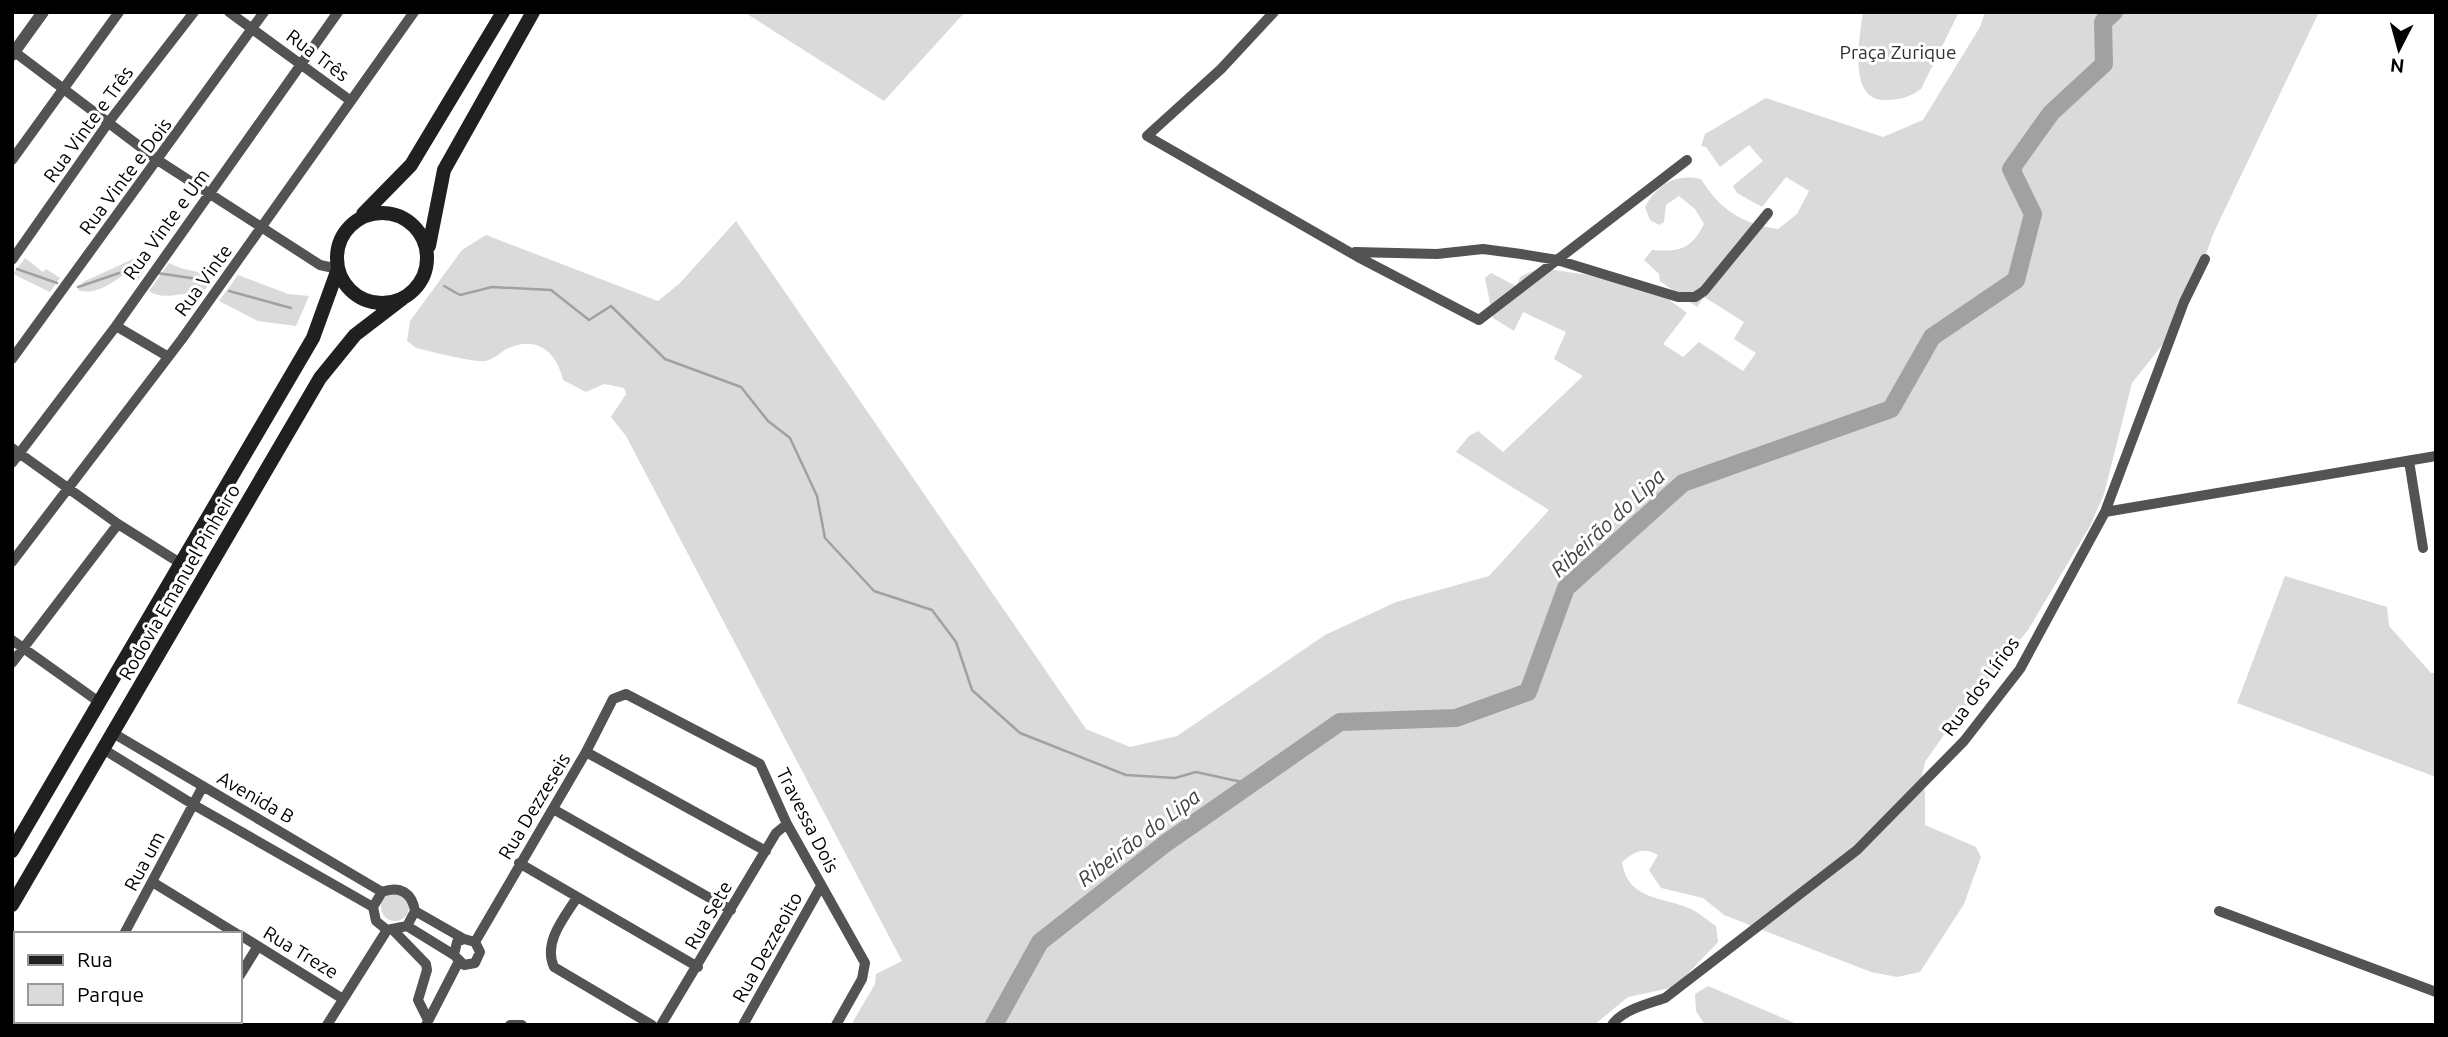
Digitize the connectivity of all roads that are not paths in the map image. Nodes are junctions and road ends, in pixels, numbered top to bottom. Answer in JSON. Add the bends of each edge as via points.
{"nodes":[{"id":1,"x":44,"y":12,"type":"edge"},
{"id":2,"x":119,"y":12,"type":"edge"},
{"id":3,"x":194,"y":12,"type":"edge"},
{"id":4,"x":229,"y":12,"type":"edge"},
{"id":5,"x":264,"y":12,"type":"edge"},
{"id":6,"x":338,"y":12,"type":"edge"},
{"id":7,"x":414,"y":12,"type":"edge"},
{"id":8,"x":503,"y":12,"type":"edge"},
{"id":9,"x":533,"y":12,"type":"edge"},
{"id":10,"x":1274,"y":12,"type":"edge"},
{"id":11,"x":252,"y":29,"type":"junction"},
{"id":12,"x":13,"y":52,"type":"edge"},
{"id":13,"x":302,"y":63,"type":"junction"},
{"id":14,"x":63,"y":87,"type":"junction"},
{"id":15,"x":351,"y":101,"type":"junction"},
{"id":16,"x":108,"y":123,"type":"junction"},
{"id":17,"x":12,"y":160,"type":"edge"},
{"id":18,"x":1687,"y":160,"type":"dead end"},
{"id":19,"x":159,"y":161,"type":"junction"},
{"id":20,"x":209,"y":195,"type":"junction"},
{"id":21,"x":1768,"y":213,"type":"dead end"},
{"id":22,"x":355,"y":221,"type":"junction"},
{"id":23,"x":262,"y":228,"type":"junction"},
{"id":24,"x":428,"y":251,"type":"junction"},
{"id":25,"x":1348,"y":251,"type":"junction"},
{"id":26,"x":2206,"y":259,"type":"dead end"},
{"id":27,"x":12,"y":260,"type":"edge"},
{"id":28,"x":1557,"y":260,"type":"junction"},
{"id":29,"x":338,"y":269,"type":"junction"},
{"id":30,"x":402,"y":299,"type":"junction"},
{"id":31,"x":116,"y":326,"type":"junction"},
{"id":32,"x":167,"y":356,"type":"junction"},
{"id":33,"x":12,"y":359,"type":"edge"},
{"id":34,"x":14,"y":455,"type":"edge"},
{"id":35,"x":2436,"y":456,"type":"edge"},
{"id":36,"x":2409,"y":461,"type":"junction"},
{"id":37,"x":66,"y":487,"type":"junction"},
{"id":38,"x":2105,"y":512,"type":"junction"},
{"id":39,"x":118,"y":524,"type":"junction"},
{"id":40,"x":2423,"y":548,"type":"dead end"},
{"id":41,"x":12,"y":562,"type":"edge"},
{"id":42,"x":180,"y":563,"type":"junction"},
{"id":43,"x":12,"y":640,"type":"edge"},
{"id":44,"x":23,"y":648,"type":"junction"},
{"id":45,"x":12,"y":663,"type":"edge"},
{"id":46,"x":626,"y":694,"type":"joint"},
{"id":47,"x":99,"y":702,"type":"junction"},
{"id":48,"x":113,"y":733,"type":"junction"},
{"id":49,"x":103,"y":749,"type":"junction"},
{"id":50,"x":586,"y":752,"type":"junction"},
{"id":51,"x":203,"y":786,"type":"junction"},
{"id":52,"x":194,"y":805,"type":"junction"},
{"id":53,"x":553,"y":809,"type":"junction"},
{"id":54,"x":787,"y":824,"type":"junction"},
{"id":55,"x":12,"y":851,"type":"edge"},
{"id":56,"x":766,"y":851,"type":"junction"},
{"id":57,"x":519,"y":863,"type":"junction"},
{"id":58,"x":154,"y":883,"type":"junction"},
{"id":59,"x":821,"y":886,"type":"junction"},
{"id":60,"x":382,"y":892,"type":"junction"},
{"id":61,"x":576,"y":898,"type":"junction"},
{"id":62,"x":12,"y":905,"type":"edge"},
{"id":63,"x":373,"y":907,"type":"junction"},
{"id":64,"x":731,"y":910,"type":"junction"},
{"id":65,"x":415,"y":911,"type":"junction"},
{"id":66,"x":2219,"y":911,"type":"dead end"},
{"id":67,"x":407,"y":926,"type":"junction"},
{"id":68,"x":390,"y":930,"type":"junction"},
{"id":69,"x":125,"y":932,"type":"edge"},
{"id":70,"x":236,"y":932,"type":"edge"},
{"id":71,"x":242,"y":936,"type":"edge"},
{"id":72,"x":469,"y":940,"type":"junction"},
{"id":73,"x":258,"y":946,"type":"junction"},
{"id":74,"x":456,"y":959,"type":"junction"},
{"id":75,"x":698,"y":967,"type":"junction"},
{"id":76,"x":242,"y":972,"type":"edge"},
{"id":77,"x":2436,"y":992,"type":"edge"},
{"id":78,"x":343,"y":999,"type":"junction"},
{"id":79,"x":427,"y":1023,"type":"edge"},
{"id":80,"x":327,"y":1025,"type":"edge"},
{"id":81,"x":510,"y":1025,"type":"edge"},
{"id":82,"x":522,"y":1025,"type":"edge"},
{"id":83,"x":652,"y":1025,"type":"edge"},
{"id":84,"x":661,"y":1025,"type":"edge"},
{"id":85,"x":743,"y":1025,"type":"edge"},
{"id":86,"x":836,"y":1025,"type":"edge"},
{"id":87,"x":1612,"y":1025,"type":"edge"}],
"edges":[{"from":1,"to":12,"type":"street"},
{"from":2,"to":14,"type":"street"},
{"from":3,"to":16,"type":"street","name":"Rua Vinte e Três"},
{"from":4,"to":11,"type":"street","name":"Rua Três"},
{"from":5,"to":11,"type":"street","name":"Rua Vinte e Dois"},
{"from":6,"to":13,"type":"street","name":"Rua Vinte e Um"},
{"from":7,"to":15,"type":"street","name":"Rua Vinte"},
{"from":8,"to":22,"type":"main road","via":[[411,165]]},
{"from":9,"to":24,"type":"main road","via":[[444,170]]},
{"from":10,"to":25,"type":"street","via":[[1147,136]]},
{"from":11,"to":13,"type":"street","name":"Rua Três"},
{"from":11,"to":19,"type":"street","name":"Rua Vinte e Dois"},
{"from":12,"to":14,"type":"street"},
{"from":13,"to":15,"type":"street","name":"Rua Três"},
{"from":13,"to":20,"type":"street","name":"Rua Vinte e Um"},
{"from":14,"to":16,"type":"street"},
{"from":14,"to":17,"type":"street"},
{"from":15,"to":23,"type":"street","name":"Rua Vinte"},
{"from":16,"to":19,"type":"street"},
{"from":16,"to":27,"type":"street","name":"Rua Vinte e Três"},
{"from":18,"to":28,"type":"street"},
{"from":19,"to":20,"type":"street"},
{"from":19,"to":33,"type":"street","name":"Rua Vinte e Dois"},
{"from":20,"to":23,"type":"street"},
{"from":20,"to":31,"type":"street","name":"Rua Vinte e Um"},
{"from":21,"to":28,"type":"street","via":[[1695,296],[1678,297]]},
{"from":22,"to":24,"type":"main road","via":[[376,212],[398,215],[423,236]]},
{"from":22,"to":29,"type":"main road","via":[[343,234],[337,251]]},
{"from":23,"to":29,"type":"street","via":[[320,265]]},
{"from":23,"to":32,"type":"street","name":"Rua Vinte"},
{"from":24,"to":30,"type":"main road","via":[[423,279]]},
{"from":25,"to":28,"type":"street","via":[[1424,254],[1482,249]]},
{"from":25,"to":28,"type":"street","via":[[1479,320]]},
{"from":26,"to":38,"type":"street","name":"Rua dos Lírios","via":[[2184,302]]},
{"from":29,"to":30,"type":"main road","via":[[346,285],[361,298],[382,303]]},
{"from":29,"to":42,"type":"main road","name":"Rodovia Emanuel Pinheiro","via":[[313,338]]},
{"from":30,"to":48,"type":"main road","name":"Rodovia Emanuel Pinheiro","via":[[355,335],[320,378]]},
{"from":31,"to":32,"type":"street"},
{"from":31,"to":34,"type":"street","name":"Rua Vinte e Um"},
{"from":32,"to":37,"type":"street","name":"Rua Vinte"},
{"from":34,"to":37,"type":"street","name":"Rua Vinte e Um"},
{"from":35,"to":36,"type":"street"},
{"from":36,"to":38,"type":"street"},
{"from":36,"to":40,"type":"street"},
{"from":37,"to":39,"type":"street","name":"Rua Vinte e Um"},
{"from":37,"to":41,"type":"street","name":"Rua Vinte"},
{"from":38,"to":87,"type":"street","name":"Rua dos Lírios","via":[[2020,669],[1949,757],[1857,850],[1665,998],[1635,1009]]},
{"from":39,"to":42,"type":"street","name":"Rua Vinte e Um"},
{"from":39,"to":44,"type":"street"},
{"from":42,"to":47,"type":"main road","name":"Rodovia Emanuel Pinheiro"},
{"from":43,"to":44,"type":"street"},
{"from":44,"to":45,"type":"street"},
{"from":44,"to":47,"type":"street"},
{"from":46,"to":50,"type":"street","name":"Rua Dezzeseis","via":[[613,699]]},
{"from":46,"to":54,"type":"street","name":"Travessa Dois","via":[[760,764]]},
{"from":47,"to":55,"type":"main road","name":"Rodovia Emanuel Pinheiro"},
{"from":48,"to":49,"type":"main road","name":"Rodovia Emanuel Pinheiro"},
{"from":48,"to":51,"type":"street","name":"Avenida B"},
{"from":49,"to":52,"type":"street","name":"Avenida B"},
{"from":49,"to":62,"type":"main road","name":"Rodovia Emanuel Pinheiro"},
{"from":50,"to":53,"type":"street","name":"Rua Dezzeseis"},
{"from":50,"to":56,"type":"street"},
{"from":51,"to":52,"type":"street","name":"Rua um"},
{"from":51,"to":60,"type":"street","name":"Avenida B"},
{"from":52,"to":58,"type":"street","name":"Rua um"},
{"from":52,"to":63,"type":"street","name":"Avenida B"},
{"from":53,"to":57,"type":"street","name":"Rua Dezzeseis"},
{"from":53,"to":64,"type":"street"},
{"from":54,"to":56,"type":"street","name":"Rua Sete"},
{"from":54,"to":59,"type":"street","name":"Travessa Dois"},
{"from":56,"to":64,"type":"street","name":"Rua Sete"},
{"from":57,"to":61,"type":"street"},
{"from":57,"to":72,"type":"street","name":"Rua Dezzeseis"},
{"from":58,"to":69,"type":"street","name":"Rua um"},
{"from":58,"to":70,"type":"street","name":"Rua Treze"},
{"from":59,"to":85,"type":"street","name":"Rua Dezzeoito"},
{"from":59,"to":86,"type":"street","name":"Travessa Dois","via":[[866,963]]},
{"from":60,"to":63,"type":"street"},
{"from":60,"to":65,"type":"street","name":"Avenida B","via":[[400,889],[409,894]]},
{"from":61,"to":75,"type":"street"},
{"from":61,"to":83,"type":"street","via":[[553,936],[548,955],[554,967]]},
{"from":63,"to":68,"type":"street","name":"Avenida B","via":[[376,920]]},
{"from":64,"to":75,"type":"street","name":"Rua Sete"},
{"from":65,"to":67,"type":"street"},
{"from":65,"to":72,"type":"street"},
{"from":66,"to":77,"type":"street"},
{"from":67,"to":68,"type":"street"},
{"from":67,"to":74,"type":"street"},
{"from":68,"to":78,"type":"street"},
{"from":68,"to":79,"type":"street","name":"Avenida B","via":[[426,964],[418,1000]]},
{"from":71,"to":73,"type":"street","name":"Rua Treze"},
{"from":72,"to":74,"type":"street","via":[[457,942]]},
{"from":72,"to":74,"type":"street","via":[[480,952],[475,963],[464,965]]},
{"from":73,"to":76,"type":"street"},
{"from":73,"to":78,"type":"street","name":"Rua Treze"},
{"from":74,"to":79,"type":"street"},
{"from":75,"to":84,"type":"street","name":"Rua Sete"},
{"from":78,"to":80,"type":"street"},
{"from":81,"to":82,"type":"street"}]}
